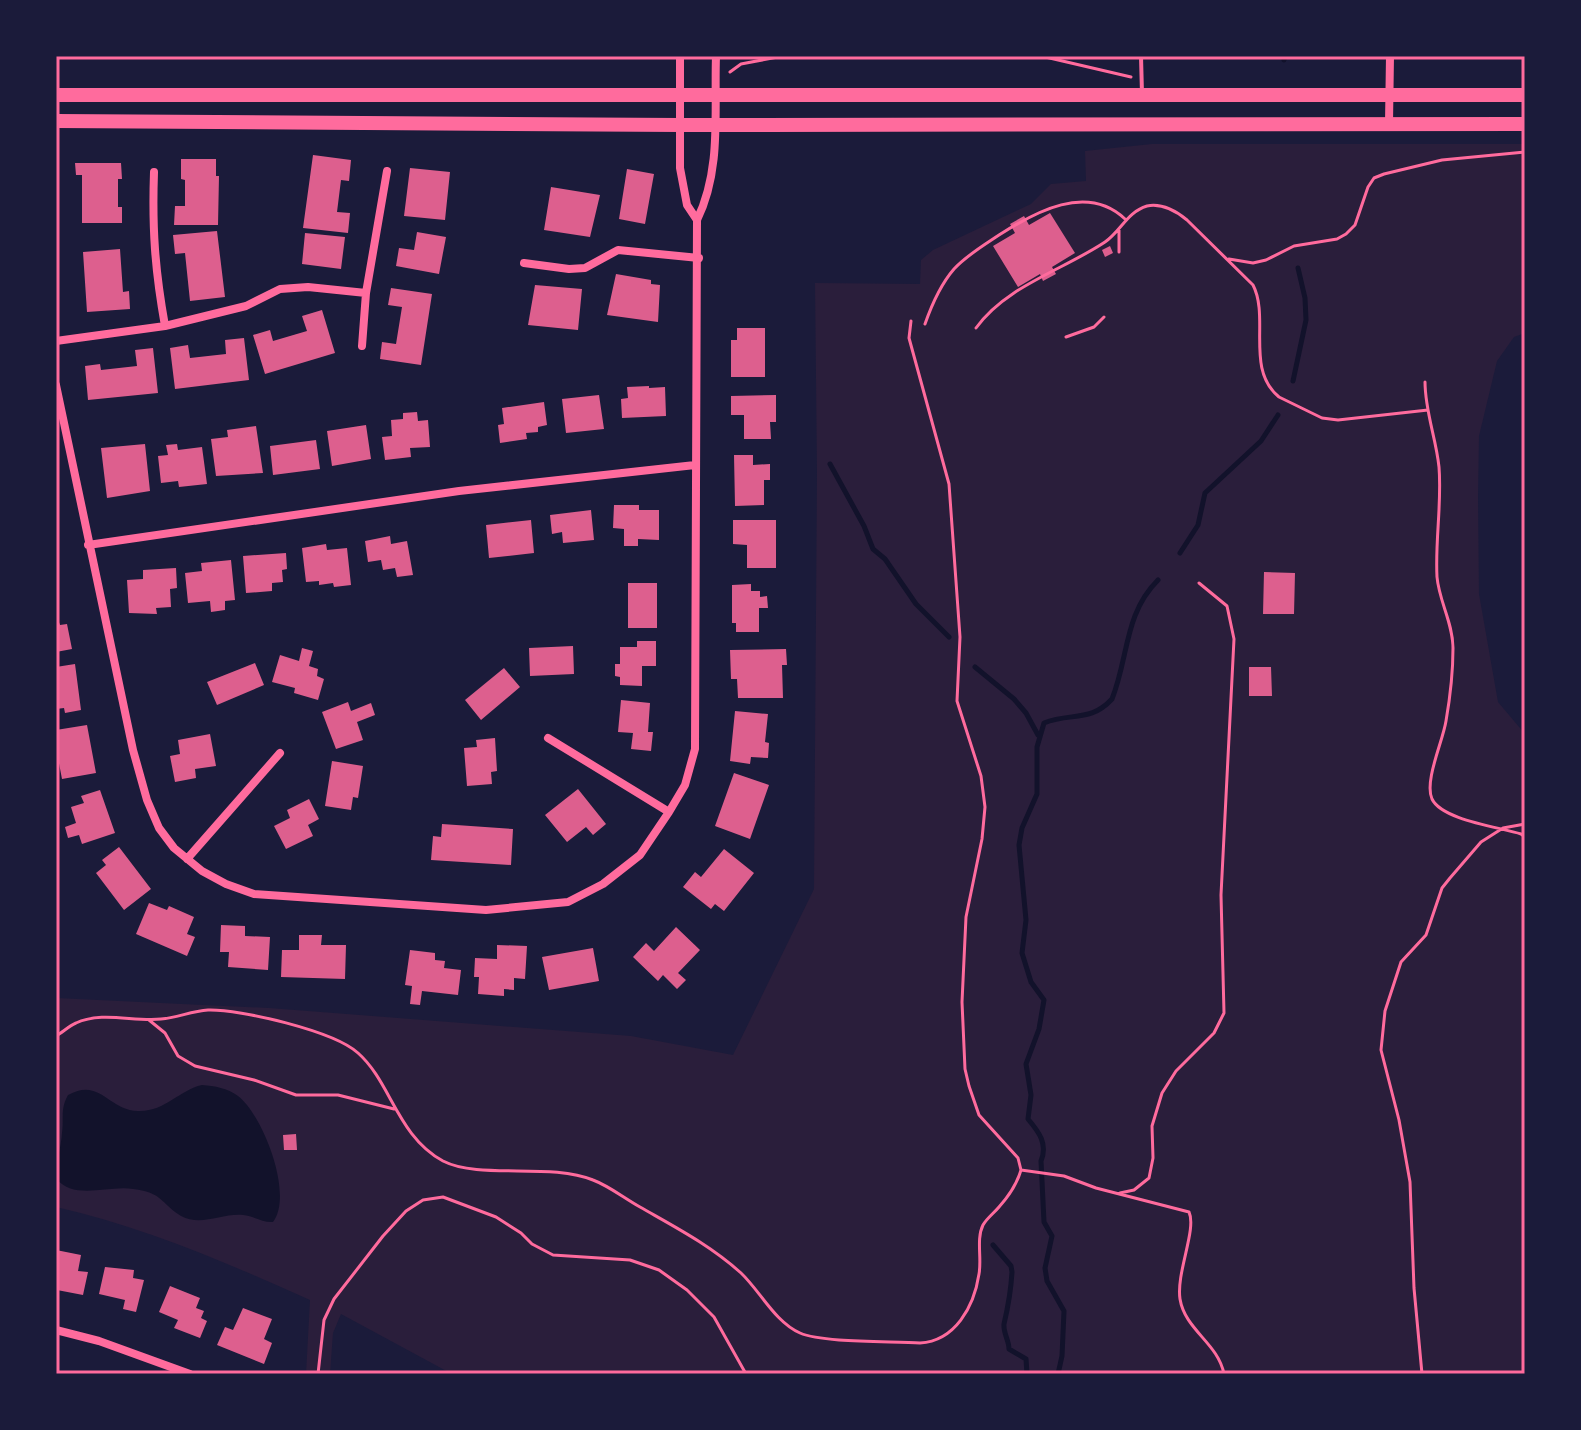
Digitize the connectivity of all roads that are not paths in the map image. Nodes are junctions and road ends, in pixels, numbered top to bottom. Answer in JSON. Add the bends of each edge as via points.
{"nodes":[{"id":1,"x":680,"y":56,"type":"edge"},
{"id":2,"x":716,"y":56,"type":"edge"},
{"id":3,"x":1141,"y":56,"type":"edge"},
{"id":4,"x":1390,"y":56,"type":"edge"},
{"id":5,"x":1142,"y":87,"type":"junction"},
{"id":6,"x":1389,"y":94,"type":"junction"},
{"id":7,"x":56,"y":95,"type":"edge"},
{"id":8,"x":1525,"y":95,"type":"edge"},
{"id":9,"x":680,"y":96,"type":"junction"},
{"id":10,"x":715,"y":96,"type":"junction"},
{"id":11,"x":56,"y":121,"type":"edge"},
{"id":12,"x":1389,"y":123,"type":"junction"},
{"id":13,"x":1525,"y":124,"type":"edge"},
{"id":14,"x":680,"y":125,"type":"junction"},
{"id":15,"x":715,"y":125,"type":"junction"},
{"id":16,"x":387,"y":171,"type":"dead end"},
{"id":17,"x":154,"y":172,"type":"dead end"},
{"id":18,"x":697,"y":220,"type":"junction"},
{"id":19,"x":699,"y":258,"type":"junction"},
{"id":20,"x":524,"y":263,"type":"dead end"},
{"id":21,"x":366,"y":293,"type":"junction"},
{"id":22,"x":165,"y":326,"type":"junction"},
{"id":23,"x":56,"y":341,"type":"edge"},
{"id":24,"x":362,"y":346,"type":"dead end"},
{"id":25,"x":56,"y":385,"type":"edge"},
{"id":26,"x":695,"y":465,"type":"junction"},
{"id":27,"x":88,"y":545,"type":"junction"},
{"id":28,"x":548,"y":738,"type":"dead end"},
{"id":29,"x":280,"y":753,"type":"dead end"},
{"id":30,"x":669,"y":812,"type":"junction"},
{"id":31,"x":187,"y":859,"type":"junction"},
{"id":32,"x":56,"y":1330,"type":"edge"},
{"id":33,"x":190,"y":1374,"type":"edge"}],
"edges":[{"from":1,"to":9,"type":"street"},
{"from":2,"to":10,"type":"street"},
{"from":3,"to":5,"type":"lane"},
{"from":4,"to":6,"type":"street"},
{"from":5,"to":6,"type":"main road"},
{"from":5,"to":10,"type":"main road"},
{"from":6,"to":8,"type":"main road"},
{"from":6,"to":12,"type":"street"},
{"from":7,"to":9,"type":"main road"},
{"from":9,"to":10,"type":"main road"},
{"from":9,"to":14,"type":"street"},
{"from":10,"to":15,"type":"street"},
{"from":11,"to":14,"type":"main road"},
{"from":12,"to":13,"type":"main road"},
{"from":12,"to":15,"type":"main road"},
{"from":14,"to":15,"type":"main road"},
{"from":14,"to":18,"type":"street","via":[[682,183]]},
{"from":15,"to":18,"type":"street","via":[[708,198]]},
{"from":16,"to":21,"type":"street"},
{"from":17,"to":22,"type":"street","via":[[152,230]]},
{"from":18,"to":19,"type":"street"},
{"from":19,"to":20,"type":"street","via":[[618,250],[585,268]]},
{"from":19,"to":26,"type":"street"},
{"from":21,"to":22,"type":"street","via":[[280,289],[246,306]]},
{"from":21,"to":24,"type":"street"},
{"from":22,"to":23,"type":"street"},
{"from":25,"to":27,"type":"street"},
{"from":26,"to":27,"type":"street","via":[[459,491]]},
{"from":26,"to":30,"type":"street","via":[[695,749],[685,785]]},
{"from":27,"to":31,"type":"street","via":[[147,800],[159,828]]},
{"from":28,"to":30,"type":"street"},
{"from":29,"to":31,"type":"street"},
{"from":30,"to":31,"type":"street","via":[[640,855],[603,884],[568,902],[528,908],[486,910],[254,894],[226,884]]},
{"from":32,"to":33,"type":"street"}]}
